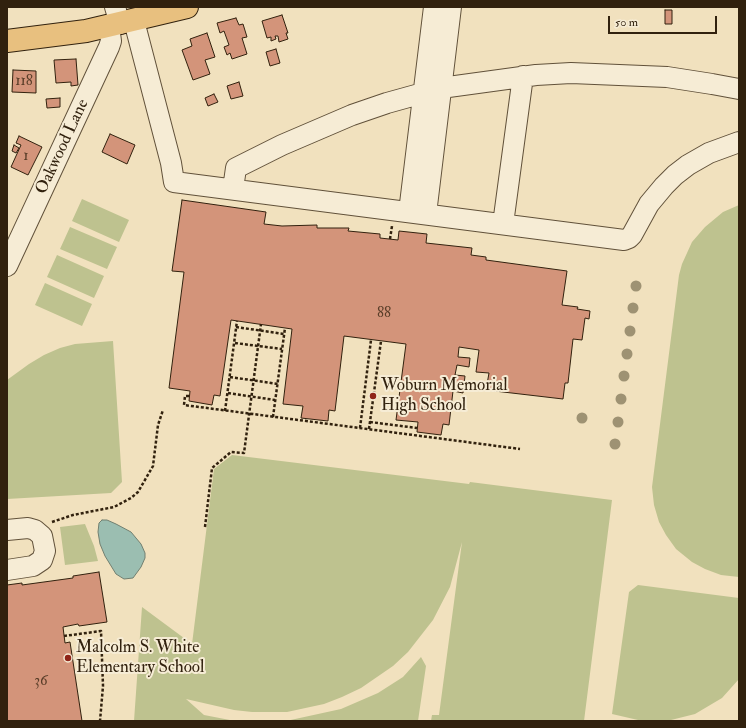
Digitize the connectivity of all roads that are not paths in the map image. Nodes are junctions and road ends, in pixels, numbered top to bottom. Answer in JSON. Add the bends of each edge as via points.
{"nodes":[{"id":1,"x":187,"y":7,"type":"edge"},
{"id":2,"x":434,"y":7,"type":"edge"},
{"id":3,"x":452,"y":7,"type":"edge"},
{"id":4,"x":119,"y":19,"type":"edge"},
{"id":5,"x":7,"y":42,"type":"edge"},
{"id":6,"x":523,"y":76,"type":"junction"},
{"id":7,"x":739,"y":89,"type":"edge"},
{"id":8,"x":433,"y":90,"type":"junction"},
{"id":9,"x":739,"y":142,"type":"edge"},
{"id":10,"x":233,"y":189,"type":"junction"},
{"id":11,"x":418,"y":213,"type":"junction"},
{"id":12,"x":503,"y":224,"type":"junction"},
{"id":13,"x":7,"y":266,"type":"edge"},
{"id":14,"x":7,"y":530,"type":"edge"},
{"id":15,"x":7,"y":570,"type":"edge"}],
"edges":[{"from":1,"to":4,"type":"main road"},
{"from":2,"to":8,"type":"street"},
{"from":3,"to":8,"type":"street"},
{"from":4,"to":5,"type":"main road","via":[[65,34]]},
{"from":4,"to":10,"type":"street","via":[[171,163],[174,182]]},
{"from":4,"to":13,"type":"street","name":"Oakwood Lane","via":[[109,47]]},
{"from":6,"to":7,"type":"street","via":[[559,73],[644,75]]},
{"from":6,"to":8,"type":"street"},
{"from":6,"to":12,"type":"street"},
{"from":8,"to":10,"type":"street","via":[[352,115],[277,147],[236,168]]},
{"from":8,"to":11,"type":"street"},
{"from":9,"to":12,"type":"street","via":[[705,155],[675,175],[653,198],[627,239]]},
{"from":10,"to":11,"type":"street"},
{"from":11,"to":12,"type":"street"},
{"from":14,"to":15,"type":"street","via":[[35,530],[44,540],[45,550],[43,557],[33,566]]}]}
